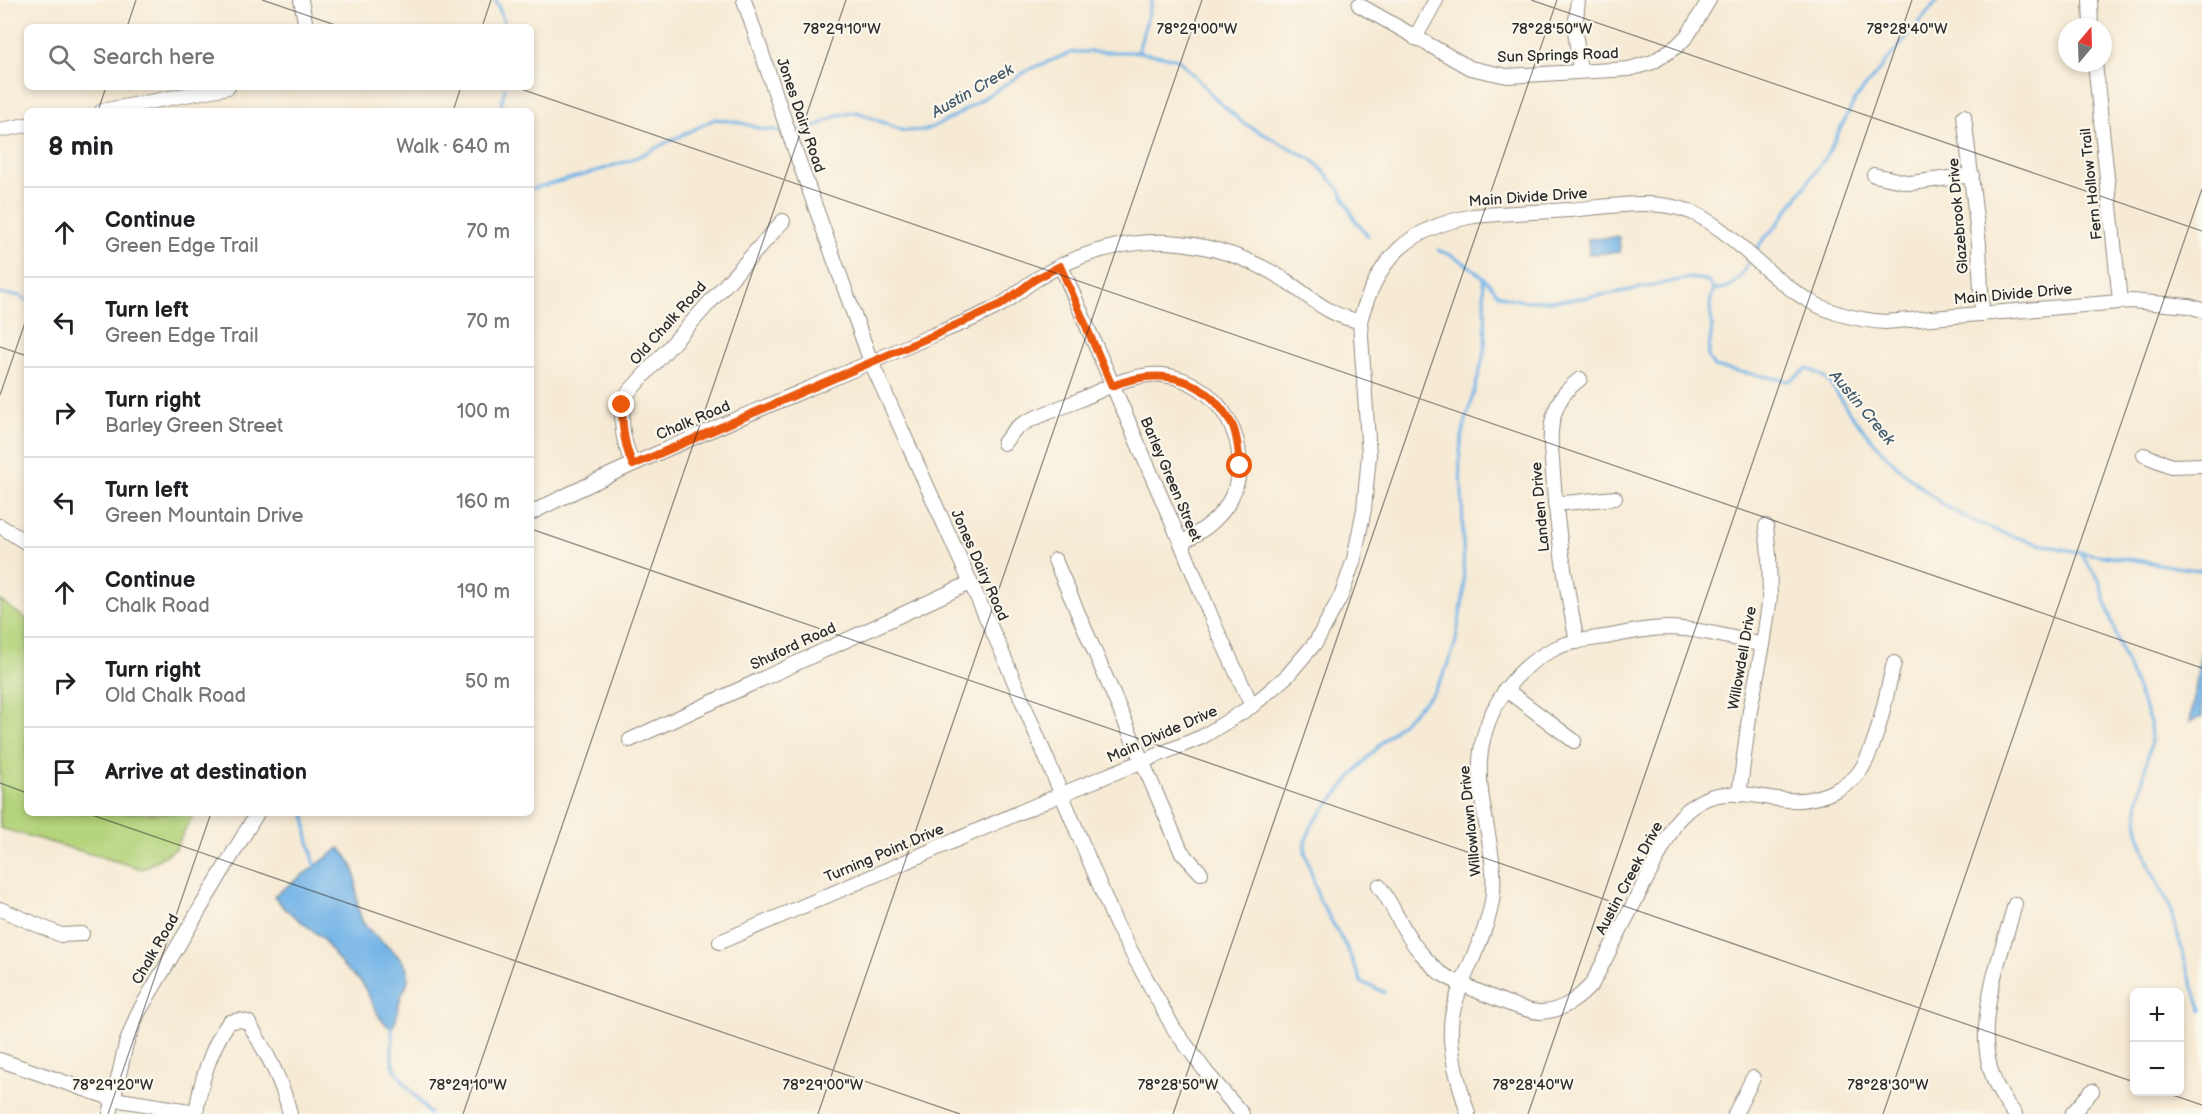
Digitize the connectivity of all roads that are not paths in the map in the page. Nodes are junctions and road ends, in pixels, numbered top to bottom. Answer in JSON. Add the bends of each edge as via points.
{"nodes":[{"id":1,"x":301,"y":0,"type":"edge"},
{"id":2,"x":744,"y":0,"type":"edge"},
{"id":3,"x":1436,"y":0,"type":"edge"},
{"id":4,"x":1578,"y":0,"type":"edge"},
{"id":5,"x":1709,"y":0,"type":"edge"},
{"id":6,"x":2090,"y":0,"type":"edge"},
{"id":7,"x":1359,"y":5,"type":"dead end"},
{"id":8,"x":2091,"y":18,"type":"edge"},
{"id":9,"x":305,"y":24,"type":"edge"},
{"id":10,"x":1415,"y":38,"type":"junction"},
{"id":11,"x":1580,"y":70,"type":"junction"},
{"id":12,"x":2096,"y":72,"type":"edge"},
{"id":13,"x":212,"y":90,"type":"edge"},
{"id":14,"x":118,"y":108,"type":"edge"},
{"id":15,"x":1964,"y":116,"type":"dead end"},
{"id":16,"x":24,"y":126,"type":"edge"},
{"id":17,"x":0,"y":130,"type":"edge"},
{"id":18,"x":1874,"y":175,"type":"dead end"},
{"id":19,"x":1972,"y":175,"type":"junction"},
{"id":20,"x":783,"y":221,"type":"dead end"},
{"id":21,"x":1060,"y":266,"type":"junction"},
{"id":22,"x":2120,"y":301,"type":"junction"},
{"id":23,"x":2202,"y":310,"type":"edge"},
{"id":24,"x":1982,"y":314,"type":"junction"},
{"id":25,"x":1360,"y":321,"type":"junction"},
{"id":26,"x":871,"y":362,"type":"junction"},
{"id":27,"x":1580,"y":379,"type":"dead end"},
{"id":28,"x":1112,"y":386,"type":"junction"},
{"id":29,"x":1004,"y":443,"type":"dead end"},
{"id":30,"x":2144,"y":455,"type":"dead end"},
{"id":31,"x":633,"y":465,"type":"junction"},
{"id":32,"x":2202,"y":465,"type":"edge"},
{"id":33,"x":1615,"y":498,"type":"dead end"},
{"id":34,"x":1555,"y":504,"type":"junction"},
{"id":35,"x":534,"y":512,"type":"edge"},
{"id":36,"x":0,"y":526,"type":"edge"},
{"id":37,"x":1766,"y":526,"type":"dead end"},
{"id":38,"x":24,"y":541,"type":"edge"},
{"id":39,"x":1181,"y":543,"type":"junction"},
{"id":40,"x":1055,"y":560,"type":"dead end"},
{"id":41,"x":970,"y":583,"type":"junction"},
{"id":42,"x":1577,"y":642,"type":"junction"},
{"id":43,"x":1763,"y":645,"type":"junction"},
{"id":44,"x":1894,"y":663,"type":"dead end"},
{"id":45,"x":1505,"y":689,"type":"junction"},
{"id":46,"x":1252,"y":706,"type":"junction"},
{"id":47,"x":630,"y":740,"type":"dead end"},
{"id":48,"x":1574,"y":741,"type":"dead end"},
{"id":49,"x":1142,"y":762,"type":"junction"},
{"id":50,"x":1062,"y":794,"type":"junction"},
{"id":51,"x":1739,"y":795,"type":"junction"},
{"id":52,"x":254,"y":816,"type":"edge"},
{"id":53,"x":1201,"y":873,"type":"dead end"},
{"id":54,"x":1379,"y":886,"type":"dead end"},
{"id":55,"x":2015,"y":904,"type":"dead end"},
{"id":56,"x":0,"y":909,"type":"edge"},
{"id":57,"x":82,"y":934,"type":"dead end"},
{"id":58,"x":720,"y":942,"type":"dead end"},
{"id":59,"x":1462,"y":984,"type":"junction"},
{"id":60,"x":0,"y":1060,"type":"edge"},
{"id":61,"x":1753,"y":1078,"type":"dead end"},
{"id":62,"x":2092,"y":1091,"type":"dead end"},
{"id":63,"x":113,"y":1099,"type":"junction"},
{"id":64,"x":196,"y":1113,"type":"edge"},
{"id":65,"x":110,"y":1114,"type":"edge"},
{"id":66,"x":290,"y":1114,"type":"edge"},
{"id":67,"x":1242,"y":1114,"type":"edge"},
{"id":68,"x":1468,"y":1114,"type":"edge"},
{"id":69,"x":1735,"y":1114,"type":"edge"},
{"id":70,"x":2015,"y":1114,"type":"edge"},
{"id":71,"x":2072,"y":1114,"type":"edge"}],
"edges":[{"from":1,"to":9,"type":"street"},
{"from":2,"to":26,"type":"street","name":"Jones Dairy Road"},
{"from":3,"to":10,"type":"street"},
{"from":4,"to":11,"type":"street","via":[[1575,30]]},
{"from":5,"to":11,"type":"street","name":"Sun Springs Road","via":[[1688,35],[1659,58],[1629,69]]},
{"from":6,"to":8,"type":"street"},
{"from":7,"to":10,"type":"street","name":"Sun Springs Road"},
{"from":10,"to":11,"type":"street","name":"Sun Springs Road","via":[[1470,68],[1490,74]]},
{"from":12,"to":22,"type":"street","name":"Fern Hollow Trail"},
{"from":13,"to":14,"type":"street"},
{"from":15,"to":19,"type":"street","name":"Glazebrook Drive"},
{"from":16,"to":17,"type":"street"},
{"from":18,"to":19,"type":"street","via":[[1911,183]]},
{"from":19,"to":24,"type":"street","name":"Glazebrook Drive"},
{"from":20,"to":31,"type":"street","name":"Old Chalk Road","via":[[628,393],[622,405],[622,422]]},
{"from":21,"to":25,"type":"street","name":"Chalk Road","via":[[1092,252],[1123,245],[1167,242],[1208,247],[1256,263],[1327,310]]},
{"from":21,"to":26,"type":"street","name":"Chalk Road","via":[[1002,304]]},
{"from":21,"to":28,"type":"street","name":"Barley Green Street"},
{"from":22,"to":23,"type":"street","name":"Main Divide Drive"},
{"from":22,"to":24,"type":"street","name":"Main Divide Drive"},
{"from":24,"to":25,"type":"street","name":"Main Divide Drive","via":[[1885,322],[1827,311],[1784,285],[1710,222],[1690,212],[1654,205],[1487,215],[1447,222],[1400,247],[1373,281]]},
{"from":25,"to":46,"type":"street","name":"Main Divide Drive","via":[[1368,472],[1354,560],[1342,594],[1316,642],[1287,676]]},
{"from":26,"to":31,"type":"street","name":"Chalk Road"},
{"from":26,"to":41,"type":"street","name":"Jones Dairy Road"},
{"from":27,"to":34,"type":"street","name":"Landen Drive","via":[[1563,392],[1554,414],[1550,434]]},
{"from":28,"to":29,"type":"street","via":[[1017,427]]},
{"from":28,"to":39,"type":"street","name":"Barley Green Street"},
{"from":28,"to":39,"type":"street","via":[[1144,376],[1182,380],[1209,395],[1234,428],[1240,466],[1231,498],[1208,526]]},
{"from":30,"to":32,"type":"street","via":[[2171,466]]},
{"from":31,"to":35,"type":"street","name":"Chalk Road"},
{"from":33,"to":34,"type":"street"},
{"from":34,"to":42,"type":"street","name":"Landen Drive"},
{"from":36,"to":38,"type":"street"},
{"from":37,"to":43,"type":"street","name":"Willowdell Drive","via":[[1770,597]]},
{"from":39,"to":46,"type":"street","name":"Barley Green Street"},
{"from":40,"to":49,"type":"street"},
{"from":41,"to":47,"type":"street","name":"Shuford Road"},
{"from":41,"to":50,"type":"street","name":"Jones Dairy Road"},
{"from":42,"to":43,"type":"street","name":"Willowlawn Drive","via":[[1670,628]]},
{"from":42,"to":45,"type":"street","name":"Willowlawn Drive","via":[[1558,647],[1534,661]]},
{"from":43,"to":51,"type":"street","name":"Willowdell Drive"},
{"from":44,"to":51,"type":"street","name":"Austin Creek Drive","via":[[1870,753],[1856,776],[1820,797],[1796,802]]},
{"from":45,"to":48,"type":"street"},
{"from":45,"to":59,"type":"street","name":"Willowlawn Drive","via":[[1487,725],[1480,763],[1492,861],[1492,899],[1478,949]]},
{"from":46,"to":49,"type":"street","name":"Main Divide Drive","via":[[1202,737]]},
{"from":49,"to":50,"type":"street","name":"Main Divide Drive"},
{"from":49,"to":53,"type":"street","via":[[1181,851]]},
{"from":50,"to":58,"type":"street","name":"Turning Point Drive"},
{"from":50,"to":67,"type":"street","name":"Jones Dairy Road","via":[[1116,924],[1174,1029]]},
{"from":51,"to":59,"type":"street","name":"Austin Creek Drive","via":[[1703,800],[1677,822],[1592,984],[1570,1004],[1540,1012]]},
{"from":52,"to":63,"type":"street","name":"Chalk Road","via":[[138,1013]]},
{"from":54,"to":59,"type":"street","name":"Austin Creek Drive","via":[[1408,939],[1439,971]]},
{"from":55,"to":70,"type":"street","via":[[1989,995],[1984,1028],[1992,1075]]},
{"from":56,"to":57,"type":"street","via":[[61,935]]},
{"from":59,"to":68,"type":"street","name":"Willowlawn Drive","via":[[1452,1016],[1452,1036],[1455,1066]]},
{"from":60,"to":63,"type":"street"},
{"from":61,"to":69,"type":"street"},
{"from":62,"to":71,"type":"street"},
{"from":63,"to":64,"type":"street"},
{"from":63,"to":65,"type":"street","name":"Chalk Road"},
{"from":64,"to":66,"type":"street","via":[[216,1046],[229,1022],[239,1020],[248,1022],[256,1035]]}]}
